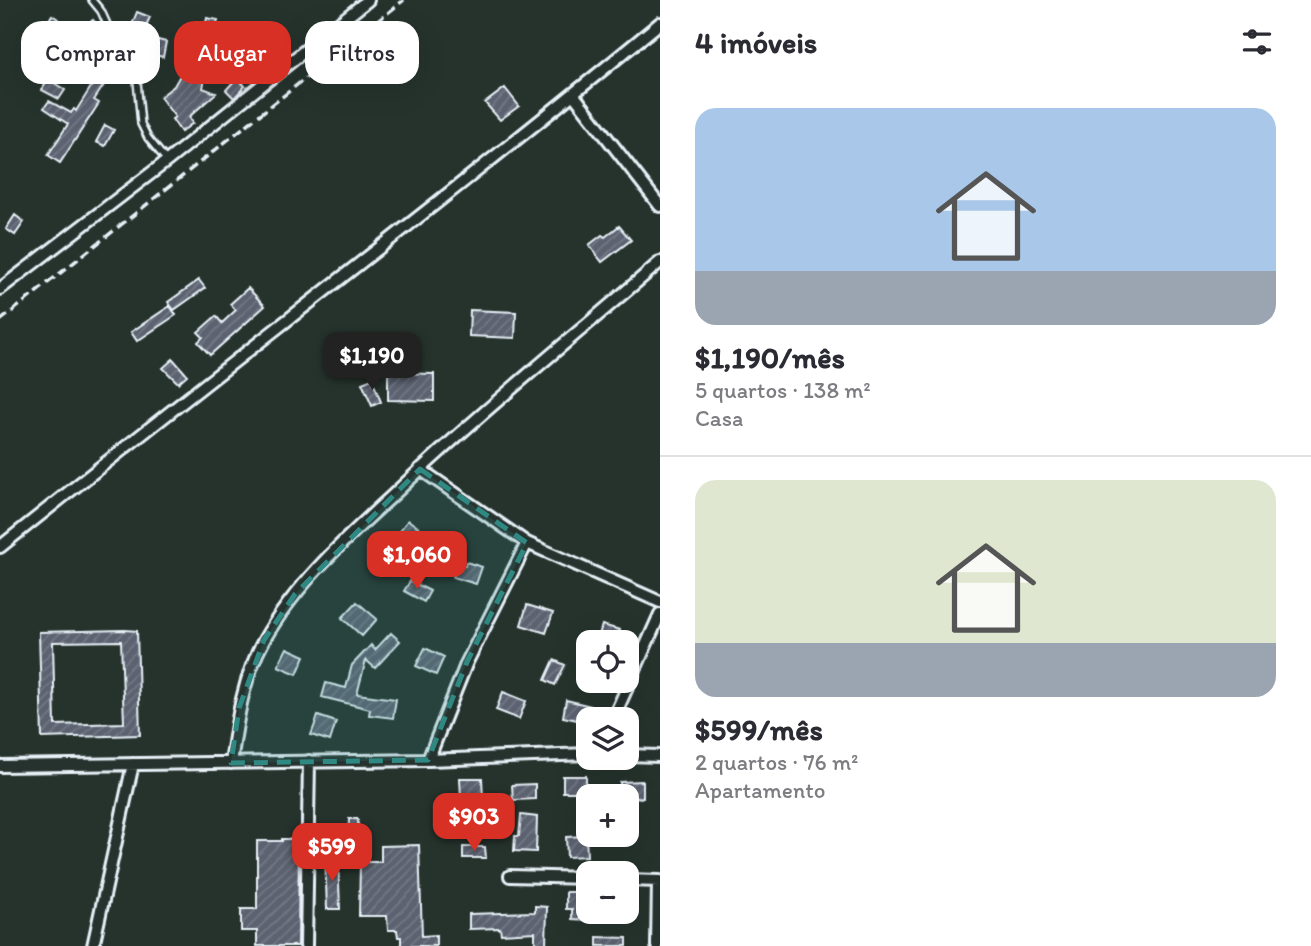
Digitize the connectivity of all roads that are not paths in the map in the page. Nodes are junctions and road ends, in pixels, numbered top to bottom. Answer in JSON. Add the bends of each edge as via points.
{"nodes":[{"id":1,"x":92,"y":0,"type":"edge"},
{"id":2,"x":368,"y":0,"type":"edge"},
{"id":3,"x":660,"y":23,"type":"edge"},
{"id":4,"x":573,"y":94,"type":"junction"},
{"id":5,"x":167,"y":161,"type":"junction"},
{"id":6,"x":660,"y":206,"type":"edge"},
{"id":7,"x":660,"y":262,"type":"edge"},
{"id":8,"x":0,"y":289,"type":"edge"},
{"id":9,"x":420,"y":469,"type":"junction"},
{"id":10,"x":527,"y":542,"type":"junction"},
{"id":11,"x":0,"y":547,"type":"edge"},
{"id":12,"x":660,"y":602,"type":"edge"},
{"id":13,"x":660,"y":614,"type":"edge"},
{"id":14,"x":618,"y":707,"type":"edge"},
{"id":15,"x":576,"y":754,"type":"edge"},
{"id":16,"x":639,"y":755,"type":"edge"},
{"id":17,"x":660,"y":756,"type":"edge"},
{"id":18,"x":428,"y":760,"type":"junction"},
{"id":19,"x":309,"y":761,"type":"junction"},
{"id":20,"x":231,"y":762,"type":"junction"},
{"id":21,"x":133,"y":764,"type":"junction"},
{"id":22,"x":0,"y":766,"type":"edge"},
{"id":23,"x":510,"y":876,"type":"dead end"},
{"id":24,"x":576,"y":878,"type":"edge"},
{"id":25,"x":639,"y":880,"type":"edge"},
{"id":26,"x":659,"y":881,"type":"edge"},
{"id":27,"x":93,"y":946,"type":"edge"},
{"id":28,"x":306,"y":946,"type":"edge"},
{"id":29,"x":657,"y":946,"type":"edge"}],
"edges":[{"from":1,"to":5,"type":"lane","via":[[137,81],[141,124]]},
{"from":2,"to":5,"type":"street"},
{"from":3,"to":4,"type":"street"},
{"from":4,"to":6,"type":"street"},
{"from":4,"to":11,"type":"street"},
{"from":5,"to":8,"type":"street"},
{"from":7,"to":9,"type":"street"},
{"from":9,"to":10,"type":"street"},
{"from":9,"to":20,"type":"street","via":[[295,594],[264,640],[239,708]]},
{"from":10,"to":12,"type":"street"},
{"from":10,"to":18,"type":"street","via":[[467,662]]},
{"from":13,"to":14,"type":"street"},
{"from":15,"to":18,"type":"street"},
{"from":16,"to":17,"type":"street"},
{"from":18,"to":19,"type":"street"},
{"from":19,"to":20,"type":"street"},
{"from":19,"to":28,"type":"street"},
{"from":20,"to":21,"type":"street"},
{"from":21,"to":22,"type":"street"},
{"from":21,"to":27,"type":"street"},
{"from":23,"to":24,"type":"street"},
{"from":25,"to":26,"type":"street"},
{"from":26,"to":29,"type":"street"}]}
